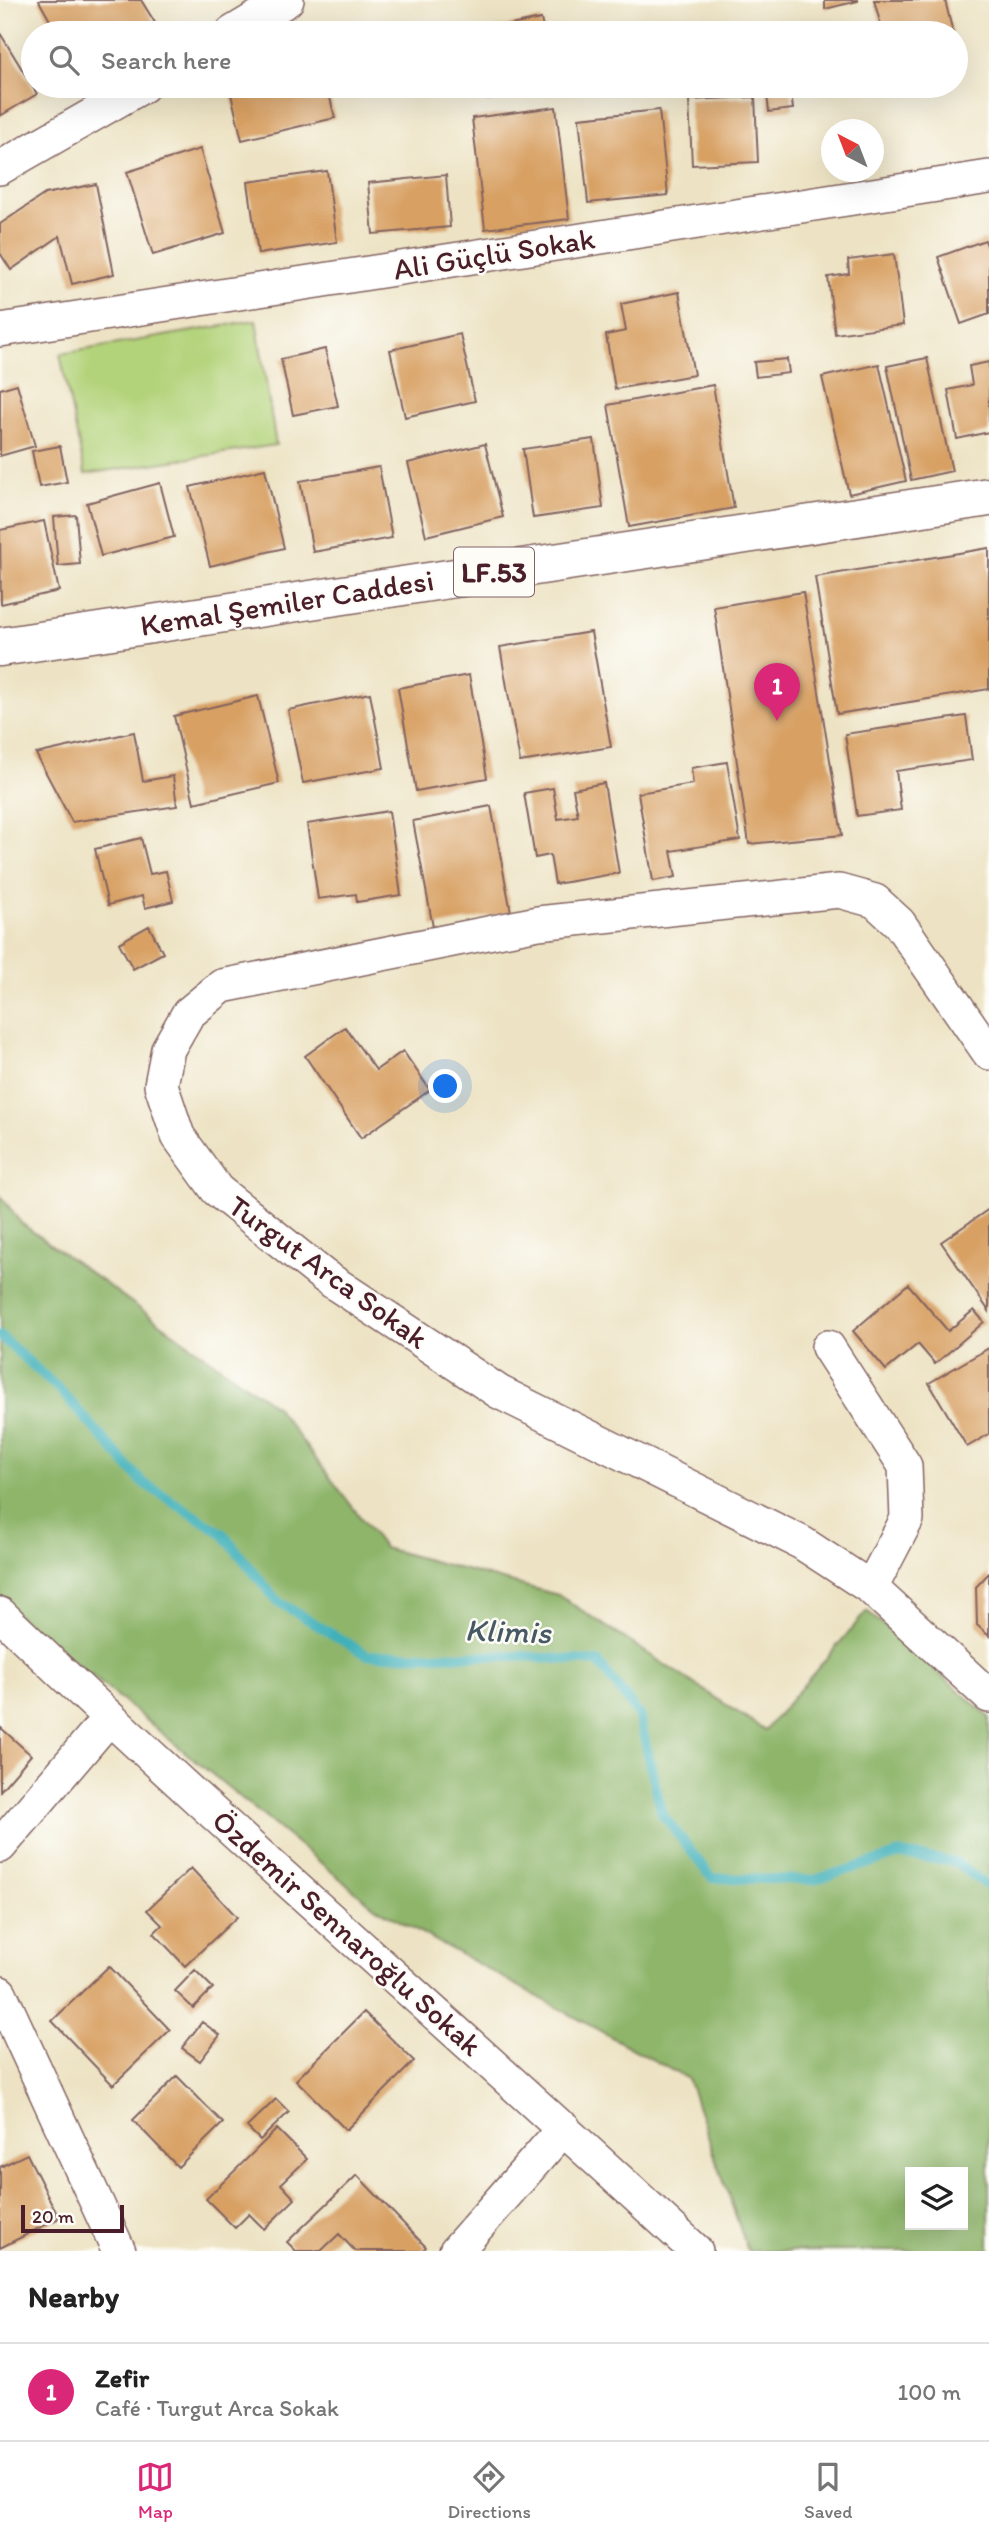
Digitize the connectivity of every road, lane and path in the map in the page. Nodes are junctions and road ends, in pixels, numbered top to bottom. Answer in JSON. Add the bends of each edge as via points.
{"nodes":[{"id":1,"x":287,"y":0,"type":"edge"},
{"id":2,"x":252,"y":21,"type":"edge"},
{"id":3,"x":122,"y":98,"type":"edge"},
{"id":4,"x":0,"y":168,"type":"edge"},
{"id":5,"x":989,"y":177,"type":"edge"},
{"id":6,"x":0,"y":330,"type":"edge"},
{"id":7,"x":989,"y":497,"type":"edge"},
{"id":8,"x":0,"y":647,"type":"edge"},
{"id":9,"x":989,"y":1054,"type":"edge"},
{"id":10,"x":828,"y":1347,"type":"dead end"},
{"id":11,"x":870,"y":1588,"type":"junction"},
{"id":12,"x":0,"y":1614,"type":"edge"},
{"id":13,"x":989,"y":1696,"type":"edge"},
{"id":14,"x":109,"y":1718,"type":"junction"},
{"id":15,"x":0,"y":1846,"type":"edge"},
{"id":16,"x":0,"y":1993,"type":"edge"},
{"id":17,"x":564,"y":2128,"type":"junction"},
{"id":18,"x":119,"y":2251,"type":"edge"},
{"id":19,"x":456,"y":2251,"type":"edge"},
{"id":20,"x":696,"y":2251,"type":"edge"}],
"edges":[{"from":1,"to":2,"type":"street"},
{"from":3,"to":4,"type":"street"},
{"from":5,"to":6,"type":"street","name":"Ali Güçlü Sokak"},
{"from":7,"to":8,"type":"main road","name":"Kemal Şemiler Caddesi","number":"LF.53"},
{"from":9,"to":11,"type":"street","name":"Turgut Arca Sokak","via":[[899,923],[875,901],[839,891],[538,923],[222,986],[188,1014],[168,1049],[162,1085],[178,1136],[217,1190],[324,1276],[499,1392],[802,1543]]},
{"from":10,"to":11,"type":"street","via":[[905,1466],[907,1519]]},
{"from":11,"to":13,"type":"street","name":"Turgut Arca Sokak"},
{"from":12,"to":14,"type":"street","name":"Özdemir Sennaroğlu Sokak"},
{"from":14,"to":15,"type":"street"},
{"from":14,"to":17,"type":"street","name":"Özdemir Sennaroğlu Sokak"},
{"from":16,"to":18,"type":"street"},
{"from":17,"to":19,"type":"street"},
{"from":17,"to":20,"type":"street","name":"Özdemir Sennaroğlu Sokak"}]}
